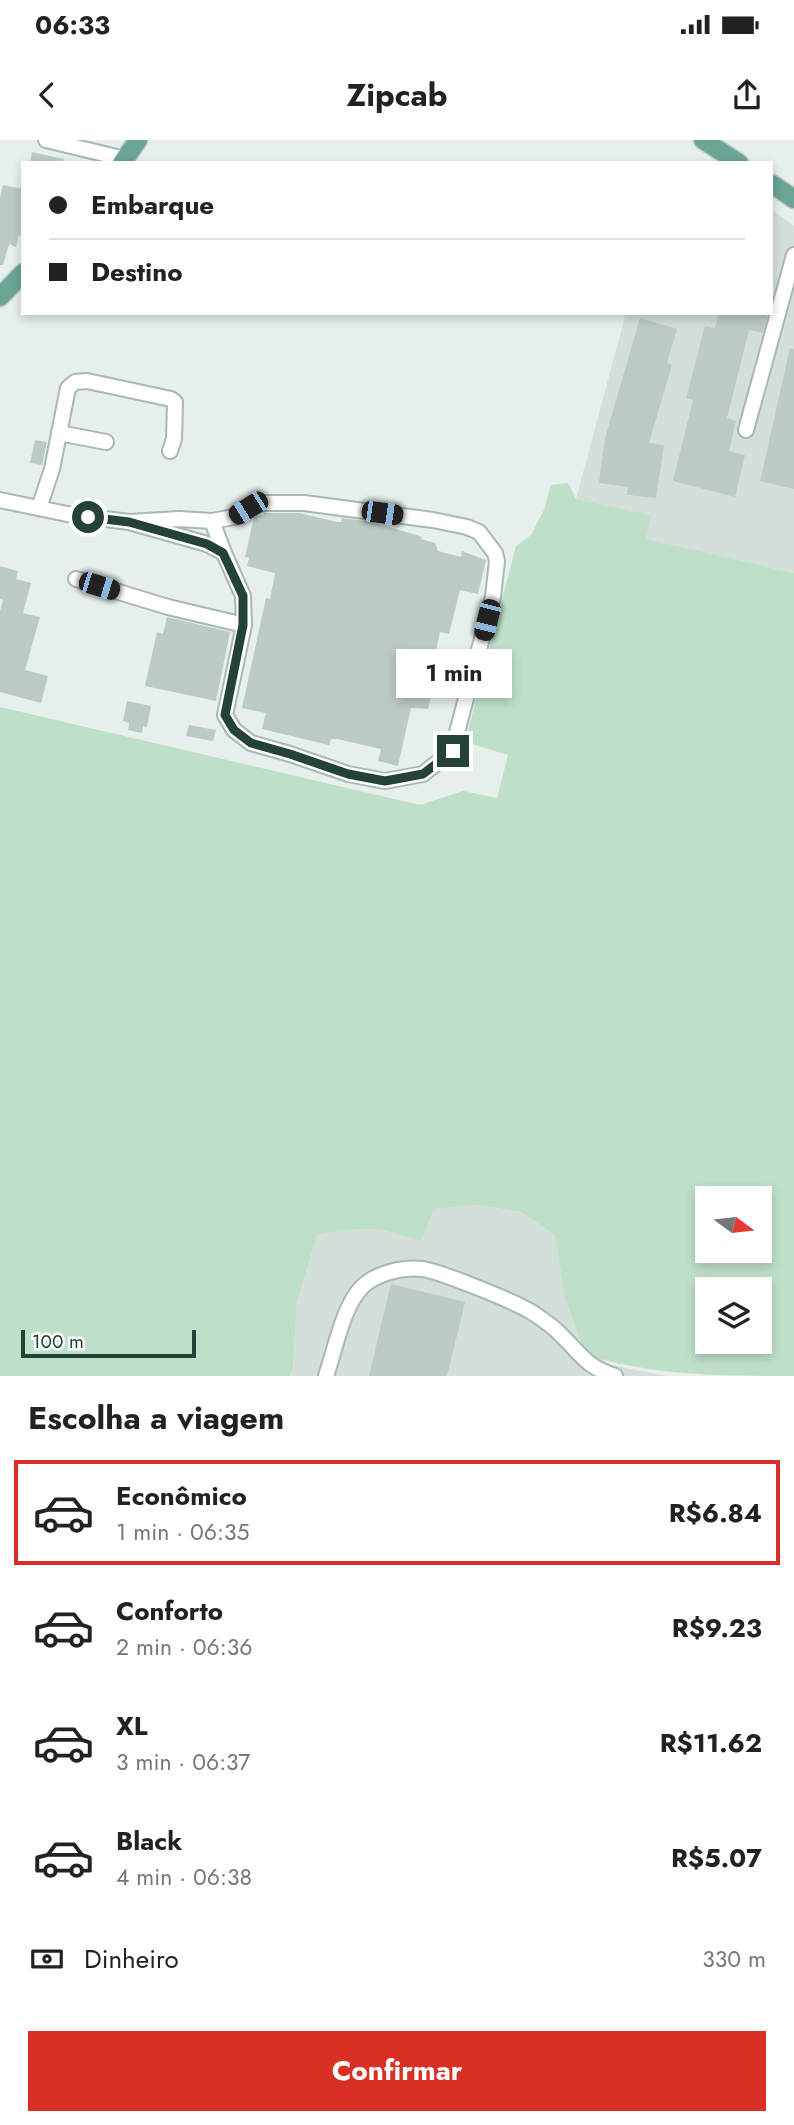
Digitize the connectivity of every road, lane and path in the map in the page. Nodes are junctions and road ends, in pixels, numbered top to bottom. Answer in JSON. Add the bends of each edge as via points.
{"nodes":[{"id":1,"x":46,"y":140,"type":"edge"},
{"id":2,"x":138,"y":140,"type":"edge"},
{"id":3,"x":703,"y":140,"type":"edge"},
{"id":4,"x":123,"y":161,"type":"edge"},
{"id":5,"x":736,"y":161,"type":"edge"},
{"id":6,"x":773,"y":185,"type":"edge"},
{"id":7,"x":794,"y":199,"type":"edge"},
{"id":8,"x":794,"y":255,"type":"edge"},
{"id":9,"x":21,"y":275,"type":"edge"},
{"id":10,"x":0,"y":296,"type":"edge"},
{"id":11,"x":746,"y":430,"type":"dead end"},
{"id":12,"x":59,"y":433,"type":"junction"},
{"id":13,"x":106,"y":442,"type":"dead end"},
{"id":14,"x":170,"y":451,"type":"dead end"},
{"id":15,"x":0,"y":500,"type":"edge"},
{"id":16,"x":39,"y":508,"type":"junction"},
{"id":17,"x":129,"y":522,"type":"junction"},
{"id":18,"x":212,"y":522,"type":"junction"},
{"id":19,"x":223,"y":553,"type":"junction"},
{"id":20,"x":76,"y":579,"type":"dead end"},
{"id":21,"x":243,"y":625,"type":"junction"},
{"id":22,"x":327,"y":1376,"type":"edge"},
{"id":23,"x":615,"y":1376,"type":"edge"}],
"edges":[{"from":1,"to":4,"type":"street"},
{"from":2,"to":4,"type":"main road"},
{"from":3,"to":5,"type":"main road"},
{"from":6,"to":7,"type":"main road"},
{"from":8,"to":11,"type":"street"},
{"from":9,"to":10,"type":"main road"},
{"from":12,"to":13,"type":"street"},
{"from":12,"to":14,"type":"street","via":[[68,388],[87,381],[175,402]]},
{"from":12,"to":16,"type":"street"},
{"from":15,"to":16,"type":"street"},
{"from":16,"to":17,"type":"street"},
{"from":17,"to":18,"type":"street"},
{"from":17,"to":19,"type":"street","via":[[207,544]]},
{"from":18,"to":19,"type":"street"},
{"from":18,"to":21,"type":"street","via":[[260,503],[304,503],[467,527],[479,532],[495,553],[493,597],[453,751],[423,774],[385,781],[348,774],[251,743],[234,730],[225,715]]},
{"from":19,"to":21,"type":"street","via":[[243,596]]},
{"from":20,"to":21,"type":"street"},
{"from":22,"to":23,"type":"street","via":[[350,1306],[362,1287],[393,1271],[422,1269],[533,1312],[561,1334],[582,1359]]}]}
